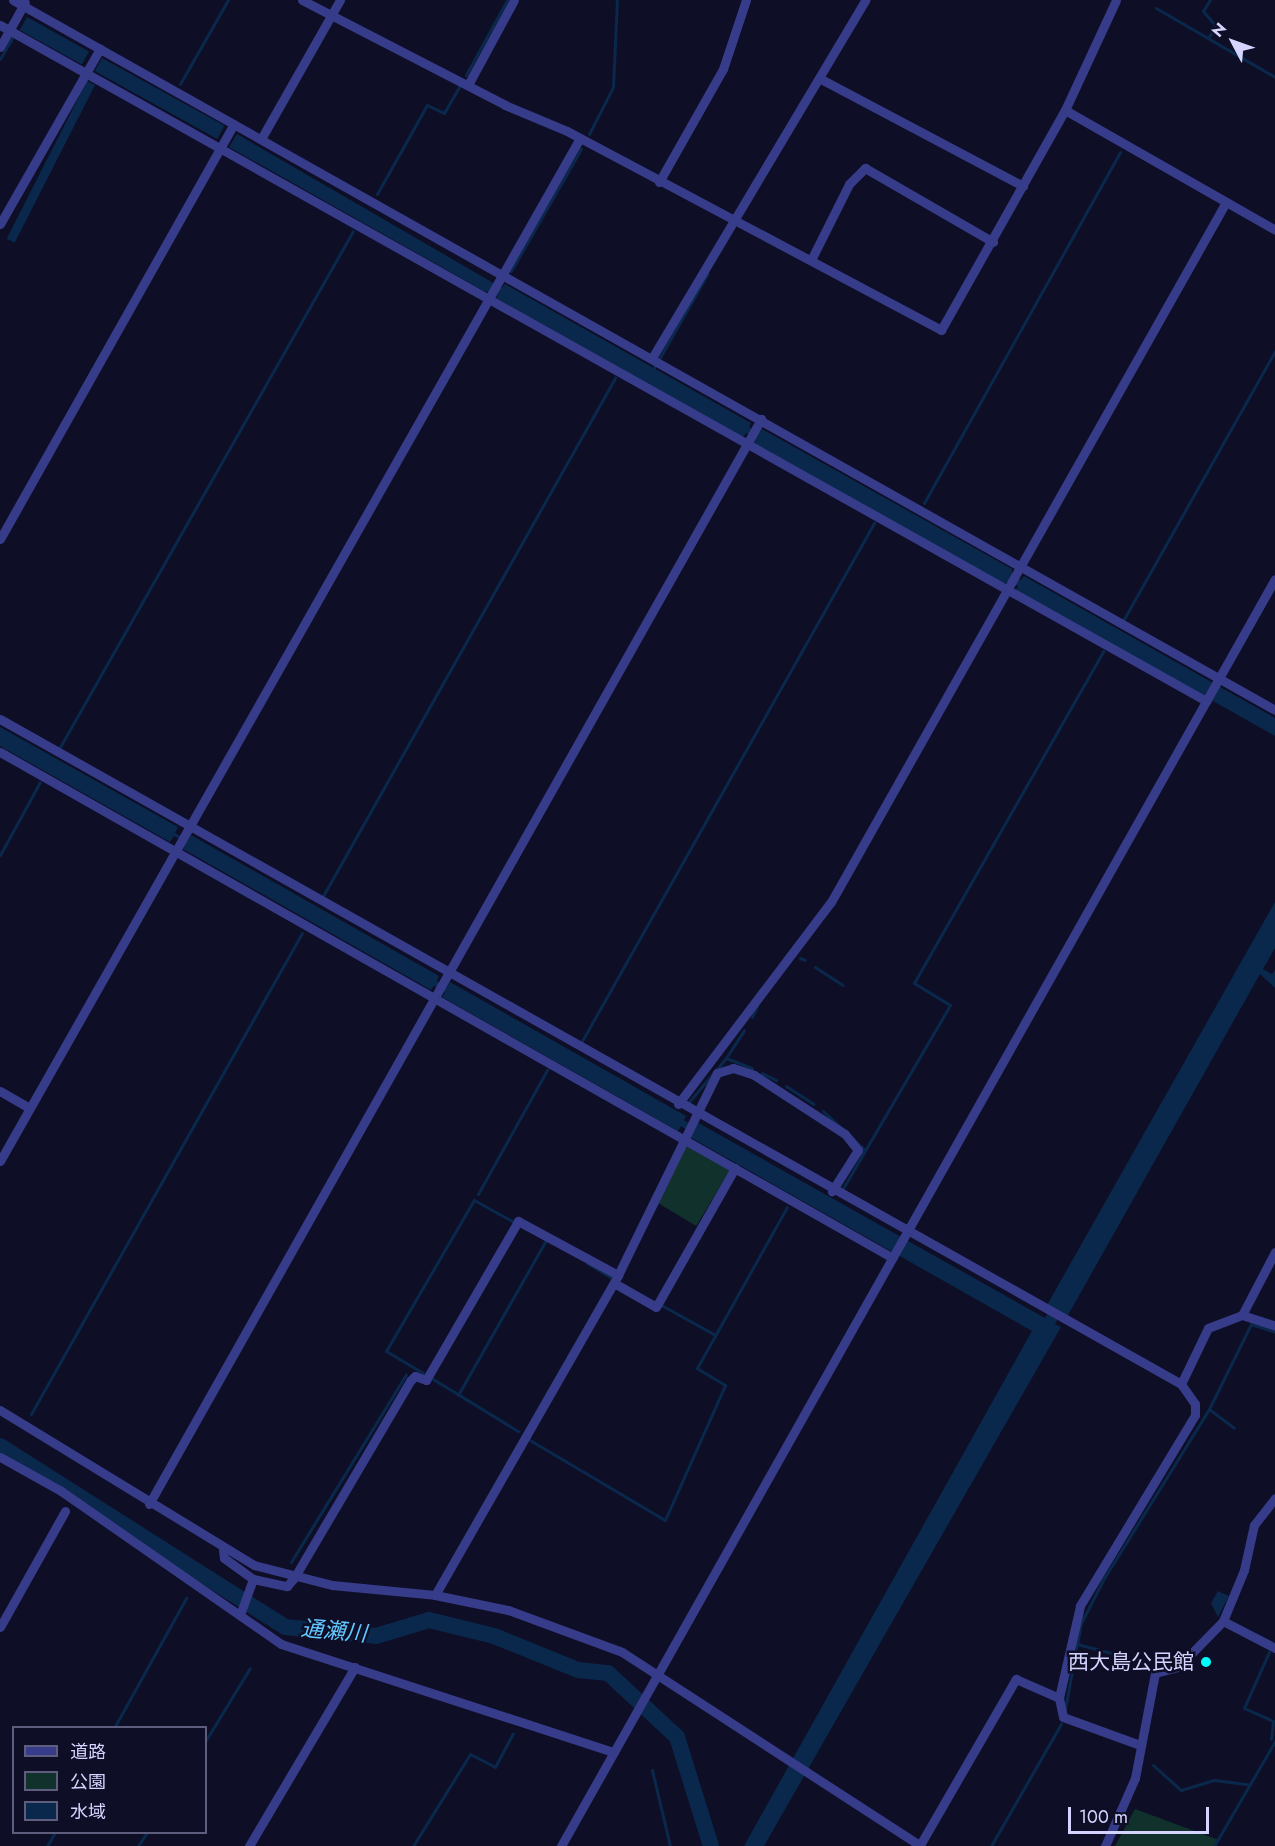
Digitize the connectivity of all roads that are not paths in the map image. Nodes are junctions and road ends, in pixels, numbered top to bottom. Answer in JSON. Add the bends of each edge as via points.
{"nodes":[{"id":1,"x":13,"y":0,"type":"edge"},
{"id":2,"x":302,"y":0,"type":"edge"},
{"id":3,"x":340,"y":0,"type":"edge"},
{"id":4,"x":514,"y":0,"type":"edge"},
{"id":5,"x":746,"y":0,"type":"edge"},
{"id":6,"x":865,"y":0,"type":"edge"},
{"id":7,"x":1116,"y":0,"type":"edge"},
{"id":8,"x":25,"y":3,"type":"edge"},
{"id":9,"x":332,"y":14,"type":"junction"},
{"id":10,"x":0,"y":25,"type":"edge"},
{"id":11,"x":9,"y":30,"type":"junction"},
{"id":12,"x":0,"y":47,"type":"edge"},
{"id":13,"x":100,"y":49,"type":"junction"},
{"id":14,"x":86,"y":73,"type":"junction"},
{"id":15,"x":819,"y":78,"type":"junction"},
{"id":16,"x":469,"y":82,"type":"junction"},
{"id":17,"x":1065,"y":110,"type":"junction"},
{"id":18,"x":234,"y":124,"type":"junction"},
{"id":19,"x":580,"y":138,"type":"junction"},
{"id":20,"x":261,"y":139,"type":"junction"},
{"id":21,"x":221,"y":147,"type":"junction"},
{"id":22,"x":659,"y":182,"type":"junction"},
{"id":23,"x":1023,"y":186,"type":"junction"},
{"id":24,"x":1226,"y":202,"type":"junction"},
{"id":25,"x":731,"y":221,"type":"junction"},
{"id":26,"x":0,"y":224,"type":"edge"},
{"id":27,"x":1275,"y":230,"type":"edge"},
{"id":28,"x":993,"y":242,"type":"junction"},
{"id":29,"x":811,"y":260,"type":"junction"},
{"id":30,"x":502,"y":274,"type":"junction"},
{"id":31,"x":492,"y":291,"type":"junction"},
{"id":32,"x":652,"y":358,"type":"junction"},
{"id":33,"x":761,"y":419,"type":"junction"},
{"id":34,"x":751,"y":437,"type":"junction"},
{"id":35,"x":0,"y":538,"type":"edge"},
{"id":36,"x":1022,"y":566,"type":"junction"},
{"id":37,"x":1275,"y":579,"type":"edge"},
{"id":38,"x":1011,"y":583,"type":"junction"},
{"id":39,"x":1218,"y":680,"type":"junction"},
{"id":40,"x":1207,"y":700,"type":"junction"},
{"id":41,"x":1275,"y":710,"type":"edge"},
{"id":42,"x":0,"y":719,"type":"edge"},
{"id":43,"x":0,"y":752,"type":"edge"},
{"id":44,"x":189,"y":826,"type":"junction"},
{"id":45,"x":180,"y":843,"type":"junction"},
{"id":46,"x":448,"y":973,"type":"junction"},
{"id":47,"x":439,"y":990,"type":"junction"},
{"id":48,"x":0,"y":1091,"type":"edge"},
{"id":49,"x":678,"y":1104,"type":"junction"},
{"id":50,"x":30,"y":1108,"type":"junction"},
{"id":51,"x":691,"y":1117,"type":"junction"},
{"id":52,"x":683,"y":1135,"type":"junction"},
{"id":53,"x":0,"y":1161,"type":"edge"},
{"id":54,"x":735,"y":1168,"type":"junction"},
{"id":55,"x":832,"y":1191,"type":"junction"},
{"id":56,"x":906,"y":1235,"type":"junction"},
{"id":57,"x":1275,"y":1252,"type":"edge"},
{"id":58,"x":893,"y":1257,"type":"junction"},
{"id":59,"x":616,"y":1279,"type":"junction"},
{"id":60,"x":1242,"y":1315,"type":"junction"},
{"id":61,"x":1275,"y":1326,"type":"edge"},
{"id":62,"x":1181,"y":1384,"type":"junction"},
{"id":63,"x":0,"y":1410,"type":"edge"},
{"id":64,"x":0,"y":1457,"type":"edge"},
{"id":65,"x":1275,"y":1498,"type":"edge"},
{"id":66,"x":149,"y":1504,"type":"junction"},
{"id":67,"x":65,"y":1511,"type":"dead end"},
{"id":68,"x":223,"y":1550,"type":"junction"},
{"id":69,"x":294,"y":1578,"type":"junction"},
{"id":70,"x":252,"y":1580,"type":"junction"},
{"id":71,"x":435,"y":1595,"type":"junction"},
{"id":72,"x":241,"y":1609,"type":"junction"},
{"id":73,"x":1223,"y":1621,"type":"junction"},
{"id":74,"x":0,"y":1627,"type":"edge"},
{"id":75,"x":1275,"y":1648,"type":"edge"},
{"id":76,"x":355,"y":1667,"type":"junction"},
{"id":77,"x":658,"y":1672,"type":"junction"},
{"id":78,"x":1059,"y":1698,"type":"junction"},
{"id":79,"x":1140,"y":1745,"type":"junction"},
{"id":80,"x":614,"y":1752,"type":"junction"},
{"id":81,"x":249,"y":1846,"type":"edge"},
{"id":82,"x":561,"y":1846,"type":"edge"},
{"id":83,"x":920,"y":1846,"type":"edge"},
{"id":84,"x":1105,"y":1846,"type":"edge"}],
"edges":[{"from":1,"to":8,"type":"street"},
{"from":2,"to":9,"type":"street"},
{"from":3,"to":9,"type":"street"},
{"from":4,"to":16,"type":"street"},
{"from":5,"to":22,"type":"street","via":[[723,69]]},
{"from":6,"to":15,"type":"street"},
{"from":7,"to":17,"type":"street"},
{"from":8,"to":11,"type":"street"},
{"from":8,"to":13,"type":"street"},
{"from":9,"to":16,"type":"street"},
{"from":9,"to":20,"type":"street"},
{"from":10,"to":11,"type":"street"},
{"from":11,"to":12,"type":"street"},
{"from":11,"to":14,"type":"street"},
{"from":13,"to":14,"type":"street"},
{"from":13,"to":18,"type":"street"},
{"from":14,"to":21,"type":"street"},
{"from":14,"to":26,"type":"street"},
{"from":15,"to":23,"type":"street"},
{"from":15,"to":25,"type":"street"},
{"from":16,"to":19,"type":"street"},
{"from":17,"to":23,"type":"street"},
{"from":17,"to":24,"type":"street"},
{"from":18,"to":20,"type":"street"},
{"from":18,"to":21,"type":"street"},
{"from":19,"to":22,"type":"street"},
{"from":19,"to":30,"type":"street"},
{"from":20,"to":30,"type":"street"},
{"from":21,"to":31,"type":"street"},
{"from":21,"to":35,"type":"street"},
{"from":22,"to":25,"type":"street"},
{"from":23,"to":28,"type":"street"},
{"from":24,"to":27,"type":"street"},
{"from":24,"to":36,"type":"street"},
{"from":25,"to":29,"type":"street"},
{"from":25,"to":32,"type":"street"},
{"from":28,"to":29,"type":"street","via":[[941,330]]},
{"from":28,"to":29,"type":"street","via":[[865,168],[849,184]]},
{"from":30,"to":31,"type":"street"},
{"from":30,"to":32,"type":"street"},
{"from":31,"to":34,"type":"street"},
{"from":31,"to":44,"type":"street"},
{"from":32,"to":33,"type":"street"},
{"from":33,"to":34,"type":"street"},
{"from":33,"to":36,"type":"street"},
{"from":34,"to":38,"type":"street"},
{"from":34,"to":46,"type":"street"},
{"from":36,"to":38,"type":"street"},
{"from":36,"to":39,"type":"street"},
{"from":37,"to":39,"type":"street"},
{"from":38,"to":40,"type":"street"},
{"from":38,"to":49,"type":"street","via":[[831,902]]},
{"from":39,"to":40,"type":"street"},
{"from":39,"to":41,"type":"street"},
{"from":40,"to":56,"type":"street"},
{"from":42,"to":44,"type":"street"},
{"from":43,"to":45,"type":"street"},
{"from":44,"to":45,"type":"street"},
{"from":44,"to":46,"type":"street"},
{"from":45,"to":47,"type":"street"},
{"from":45,"to":50,"type":"street"},
{"from":46,"to":47,"type":"street"},
{"from":46,"to":49,"type":"street"},
{"from":47,"to":52,"type":"street"},
{"from":47,"to":66,"type":"street"},
{"from":48,"to":50,"type":"street"},
{"from":49,"to":51,"type":"street"},
{"from":50,"to":53,"type":"street"},
{"from":51,"to":52,"type":"street"},
{"from":51,"to":55,"type":"street"},
{"from":51,"to":55,"type":"street","via":[[717,1072],[733,1068],[780,1088],[845,1134],[858,1150]]},
{"from":52,"to":54,"type":"street"},
{"from":52,"to":59,"type":"street"},
{"from":54,"to":58,"type":"street"},
{"from":54,"to":59,"type":"street","via":[[656,1307]]},
{"from":55,"to":56,"type":"street"},
{"from":56,"to":58,"type":"street"},
{"from":56,"to":62,"type":"street"},
{"from":57,"to":60,"type":"street"},
{"from":58,"to":77,"type":"street"},
{"from":59,"to":69,"type":"street","via":[[518,1221],[426,1380],[415,1376],[410,1381]]},
{"from":59,"to":71,"type":"street"},
{"from":60,"to":61,"type":"street"},
{"from":60,"to":62,"type":"street","via":[[1208,1328]]},
{"from":62,"to":78,"type":"street","via":[[1195,1404],[1195,1415],[1080,1606]]},
{"from":63,"to":66,"type":"street"},
{"from":64,"to":72,"type":"street","via":[[62,1491]]},
{"from":65,"to":73,"type":"street","via":[[1254,1525],[1237,1592]]},
{"from":66,"to":68,"type":"street"},
{"from":67,"to":74,"type":"street"},
{"from":68,"to":69,"type":"street"},
{"from":68,"to":70,"type":"street","via":[[224,1558]]},
{"from":69,"to":70,"type":"street","via":[[287,1586]]},
{"from":69,"to":71,"type":"street"},
{"from":70,"to":72,"type":"street"},
{"from":71,"to":77,"type":"street","via":[[563,1625]]},
{"from":72,"to":76,"type":"street","via":[[281,1644]]},
{"from":73,"to":75,"type":"street"},
{"from":73,"to":79,"type":"street","via":[[1178,1667],[1155,1672]]},
{"from":76,"to":80,"type":"street"},
{"from":76,"to":81,"type":"street"},
{"from":77,"to":80,"type":"street"},
{"from":77,"to":83,"type":"street"},
{"from":78,"to":79,"type":"street","via":[[1063,1716]]},
{"from":78,"to":83,"type":"street","via":[[1016,1679]]},
{"from":79,"to":84,"type":"street","via":[[1136,1778]]},
{"from":80,"to":82,"type":"street"}]}
